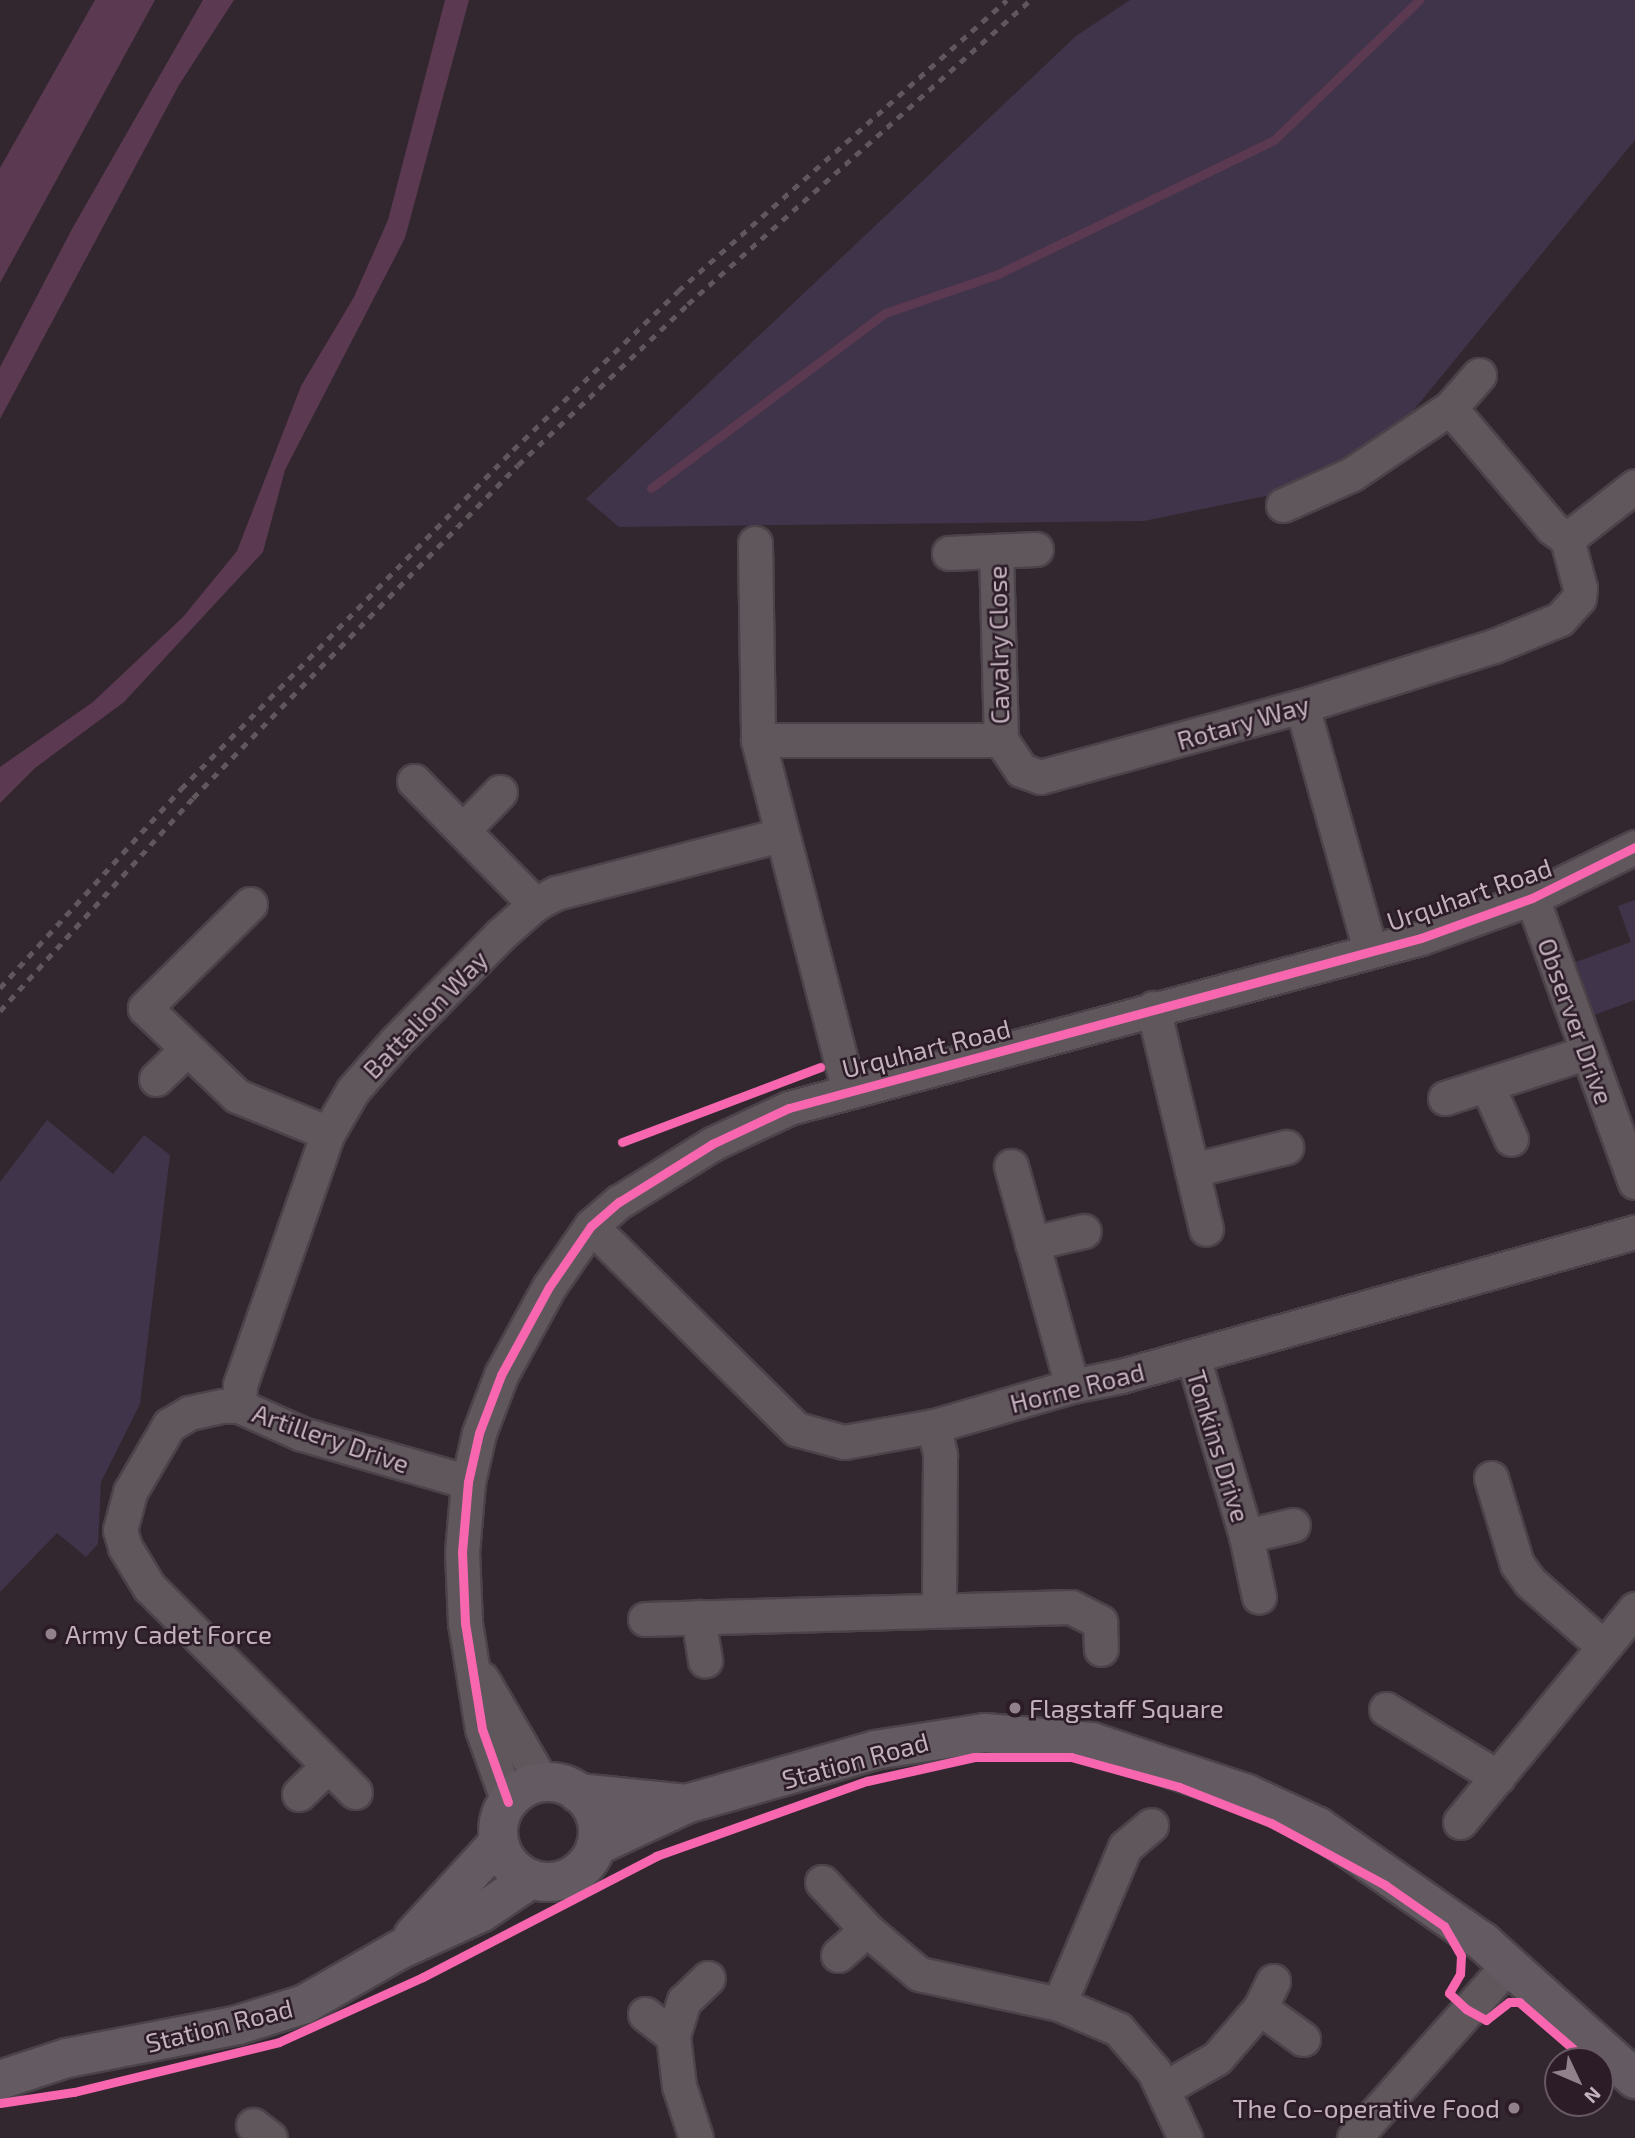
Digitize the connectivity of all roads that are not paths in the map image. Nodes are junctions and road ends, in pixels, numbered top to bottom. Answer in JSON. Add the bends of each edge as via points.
{"nodes":[{"id":1,"x":1479,"y":375,"type":"dead end"},
{"id":2,"x":1450,"y":408,"type":"junction"},
{"id":3,"x":1635,"y":486,"type":"edge"},
{"id":4,"x":1283,"y":505,"type":"dead end"},
{"id":5,"x":1567,"y":539,"type":"junction"},
{"id":6,"x":755,"y":543,"type":"dead end"},
{"id":7,"x":1036,"y":549,"type":"dead end"},
{"id":8,"x":996,"y":551,"type":"junction"},
{"id":9,"x":949,"y":553,"type":"dead end"},
{"id":10,"x":1302,"y":706,"type":"junction"},
{"id":11,"x":758,"y":740,"type":"junction"},
{"id":12,"x":1000,"y":740,"type":"junction"},
{"id":13,"x":414,"y":781,"type":"dead end"},
{"id":14,"x":500,"y":792,"type":"dead end"},
{"id":15,"x":463,"y":830,"type":"junction"},
{"id":16,"x":781,"y":835,"type":"junction"},
{"id":17,"x":1635,"y":847,"type":"edge"},
{"id":18,"x":1532,"y":898,"type":"junction"},
{"id":19,"x":250,"y":904,"type":"dead end"},
{"id":20,"x":535,"y":904,"type":"junction"},
{"id":21,"x":1370,"y":950,"type":"junction"},
{"id":22,"x":1153,"y":1008,"type":"junction"},
{"id":23,"x":186,"y":1049,"type":"junction"},
{"id":24,"x":1588,"y":1052,"type":"junction"},
{"id":25,"x":156,"y":1079,"type":"dead end"},
{"id":26,"x":1487,"y":1085,"type":"junction"},
{"id":27,"x":848,"y":1089,"type":"junction"},
{"id":28,"x":1445,"y":1098,"type":"dead end"},
{"id":29,"x":328,"y":1133,"type":"junction"},
{"id":30,"x":1511,"y":1139,"type":"dead end"},
{"id":31,"x":1286,"y":1147,"type":"dead end"},
{"id":32,"x":1011,"y":1166,"type":"dead end"},
{"id":33,"x":1192,"y":1170,"type":"junction"},
{"id":34,"x":1635,"y":1182,"type":"edge"},
{"id":35,"x":591,"y":1226,"type":"junction"},
{"id":36,"x":1206,"y":1229,"type":"dead end"},
{"id":37,"x":1084,"y":1231,"type":"dead end"},
{"id":38,"x":1635,"y":1232,"type":"edge"},
{"id":39,"x":1032,"y":1243,"type":"junction"},
{"id":40,"x":1193,"y":1357,"type":"junction"},
{"id":41,"x":1072,"y":1386,"type":"junction"},
{"id":42,"x":239,"y":1406,"type":"junction"},
{"id":43,"x":934,"y":1426,"type":"junction"},
{"id":44,"x":1491,"y":1478,"type":"dead end"},
{"id":45,"x":468,"y":1482,"type":"junction"},
{"id":46,"x":1293,"y":1525,"type":"dead end"},
{"id":47,"x":1246,"y":1536,"type":"junction"},
{"id":48,"x":1259,"y":1597,"type":"dead end"},
{"id":49,"x":939,"y":1609,"type":"junction"},
{"id":50,"x":1635,"y":1609,"type":"edge"},
{"id":51,"x":698,"y":1617,"type":"junction"},
{"id":52,"x":645,"y":1619,"type":"dead end"},
{"id":53,"x":1604,"y":1647,"type":"junction"},
{"id":54,"x":1101,"y":1649,"type":"dead end"},
{"id":55,"x":705,"y":1660,"type":"dead end"},
{"id":56,"x":474,"y":1665,"type":"junction"},
{"id":57,"x":1387,"y":1709,"type":"dead end"},
{"id":58,"x":328,"y":1766,"type":"junction"},
{"id":59,"x":1498,"y":1777,"type":"junction"},
{"id":60,"x":560,"y":1787,"type":"junction"},
{"id":61,"x":355,"y":1792,"type":"dead end"},
{"id":62,"x":299,"y":1794,"type":"dead end"},
{"id":63,"x":508,"y":1802,"type":"junction"},
{"id":64,"x":686,"y":1804,"type":"junction"},
{"id":65,"x":1460,"y":1822,"type":"dead end"},
{"id":66,"x":1151,"y":1825,"type":"dead end"},
{"id":67,"x":499,"y":1842,"type":"junction"},
{"id":68,"x":596,"y":1846,"type":"junction"},
{"id":69,"x":531,"y":1879,"type":"junction"},
{"id":70,"x":822,"y":1882,"type":"dead end"},
{"id":71,"x":867,"y":1930,"type":"junction"},
{"id":72,"x":399,"y":1950,"type":"junction"},
{"id":73,"x":838,"y":1955,"type":"dead end"},
{"id":74,"x":1509,"y":1964,"type":"junction"},
{"id":75,"x":708,"y":1978,"type":"dead end"},
{"id":76,"x":1059,"y":2004,"type":"junction"},
{"id":77,"x":645,"y":2014,"type":"dead end"},
{"id":78,"x":673,"y":2036,"type":"junction"},
{"id":79,"x":1303,"y":2039,"type":"dead end"},
{"id":80,"x":67,"y":2058,"type":"junction"},
{"id":81,"x":0,"y":2062,"type":"edge"},
{"id":82,"x":1635,"y":2079,"type":"edge"},
{"id":83,"x":0,"y":2080,"type":"edge"},
{"id":84,"x":1163,"y":2089,"type":"junction"},
{"id":85,"x":696,"y":2138,"type":"edge"},
{"id":86,"x":1185,"y":2138,"type":"edge"},
{"id":87,"x":1354,"y":2138,"type":"edge"}],
"edges":[{"from":1,"to":2,"type":"street"},
{"from":2,"to":4,"type":"street","via":[[1352,474]]},
{"from":2,"to":5,"type":"street","via":[[1552,528]]},
{"from":3,"to":5,"type":"street"},
{"from":5,"to":10,"type":"street","name":"Rotary Way","via":[[1580,587],[1578,598],[1560,619],[1494,646]]},
{"from":6,"to":11,"type":"street"},
{"from":7,"to":8,"type":"street","name":"Cavalry Close"},
{"from":8,"to":9,"type":"street","name":"Cavalry Close"},
{"from":8,"to":12,"type":"street","name":"Cavalry Close"},
{"from":10,"to":12,"type":"street","name":"Rotary Way","via":[[1040,777],[1021,770]]},
{"from":10,"to":21,"type":"street"},
{"from":11,"to":12,"type":"street"},
{"from":11,"to":16,"type":"street"},
{"from":13,"to":15,"type":"street"},
{"from":14,"to":15,"type":"street"},
{"from":15,"to":20,"type":"street"},
{"from":16,"to":20,"type":"street","name":"Battalion Way","via":[[576,886]]},
{"from":16,"to":27,"type":"street"},
{"from":17,"to":18,"type":"street","name":"Urquhart Road"},
{"from":18,"to":21,"type":"street","name":"Urquhart Road","via":[[1421,938]]},
{"from":18,"to":24,"type":"street","name":"Observer Drive"},
{"from":19,"to":23,"type":"street","via":[[145,1008]]},
{"from":20,"to":29,"type":"street","name":"Battalion Way","via":[[369,1069]]},
{"from":21,"to":22,"type":"street","name":"Urquhart Road"},
{"from":22,"to":27,"type":"street","name":"Urquhart Road","via":[[999,1053]]},
{"from":22,"to":33,"type":"street"},
{"from":23,"to":25,"type":"street"},
{"from":23,"to":29,"type":"street","via":[[237,1096]]},
{"from":24,"to":26,"type":"street"},
{"from":24,"to":34,"type":"street","name":"Observer Drive"},
{"from":26,"to":28,"type":"street"},
{"from":26,"to":30,"type":"street"},
{"from":27,"to":35,"type":"street","name":"Urquhart Road","via":[[789,1108],[712,1144],[619,1202]]},
{"from":29,"to":42,"type":"street","name":"Battalion Way","via":[[240,1385]]},
{"from":31,"to":33,"type":"street"},
{"from":32,"to":39,"type":"street"},
{"from":33,"to":36,"type":"street"},
{"from":35,"to":43,"type":"street","name":"Horne Road","via":[[796,1429],[844,1442]]},
{"from":35,"to":45,"type":"street","name":"Urquhart Road","via":[[549,1287],[501,1375],[479,1433]]},
{"from":37,"to":39,"type":"street"},
{"from":38,"to":40,"type":"street","name":"Horne Road"},
{"from":39,"to":41,"type":"street"},
{"from":40,"to":41,"type":"street","name":"Horne Road"},
{"from":40,"to":47,"type":"street","name":"Tonkins Drive"},
{"from":41,"to":43,"type":"street","name":"Horne Road"},
{"from":42,"to":45,"type":"street","name":"Artillery Drive","via":[[302,1434]]},
{"from":42,"to":58,"type":"street","name":"Artillery Drive","via":[[189,1413],[169,1424],[130,1492],[120,1530],[149,1587]]},
{"from":43,"to":49,"type":"street","via":[[940,1455]]},
{"from":44,"to":53,"type":"street","via":[[1517,1564],[1530,1582]]},
{"from":45,"to":56,"type":"street","name":"Urquhart Road","via":[[462,1579]]},
{"from":46,"to":47,"type":"street","name":"Tonkins Drive"},
{"from":47,"to":48,"type":"street","name":"Tonkins Drive"},
{"from":49,"to":51,"type":"street","via":[[843,1616]]},
{"from":49,"to":54,"type":"street","via":[[1084,1610],[1100,1622]]},
{"from":50,"to":53,"type":"street"},
{"from":51,"to":52,"type":"street"},
{"from":51,"to":55,"type":"street"},
{"from":53,"to":59,"type":"street"},
{"from":56,"to":60,"type":"street","name":"Urquhart Road"},
{"from":56,"to":63,"type":"street","name":"Urquhart Road","via":[[482,1729]]},
{"from":57,"to":59,"type":"street"},
{"from":58,"to":61,"type":"street","name":"Artillery Drive"},
{"from":58,"to":62,"type":"street"},
{"from":59,"to":65,"type":"street"},
{"from":60,"to":63,"type":"street","via":[[517,1793]]},
{"from":60,"to":64,"type":"street","name":"Station Road"},
{"from":60,"to":68,"type":"street","via":[[594,1812]]},
{"from":63,"to":67,"type":"street","via":[[498,1828]]},
{"from":64,"to":68,"type":"street","name":"Station Road"},
{"from":64,"to":74,"type":"street","name":"Station Road","via":[[931,1739],[1020,1733],[1092,1742],[1300,1816],[1400,1882]]},
{"from":66,"to":76,"type":"street","via":[[1115,1839]]},
{"from":67,"to":69,"type":"street","via":[[505,1858]]},
{"from":67,"to":72,"type":"street","name":"Station Road"},
{"from":68,"to":69,"type":"street","name":"Station Road","via":[[589,1861],[570,1876],[547,1882]]},
{"from":69,"to":72,"type":"street","name":"Station Road","via":[[482,1912]]},
{"from":70,"to":71,"type":"street"},
{"from":71,"to":73,"type":"street"},
{"from":71,"to":76,"type":"street","via":[[905,1965],[927,1977]]},
{"from":72,"to":80,"type":"street","name":"Station Road","via":[[330,1992],[274,2015]]},
{"from":74,"to":82,"type":"street","name":"Station Road"},
{"from":74,"to":87,"type":"street"},
{"from":75,"to":78,"type":"street","via":[[684,2001]]},
{"from":76,"to":84,"type":"street","via":[[1118,2029],[1143,2055]]},
{"from":77,"to":78,"type":"street"},
{"from":78,"to":85,"type":"street","via":[[679,2086]]},
{"from":79,"to":84,"type":"street","via":[[1267,1995],[1217,2059]]},
{"from":80,"to":81,"type":"street","name":"Station Road"},
{"from":80,"to":83,"type":"street","name":"Station Road"},
{"from":84,"to":86,"type":"street"}]}
